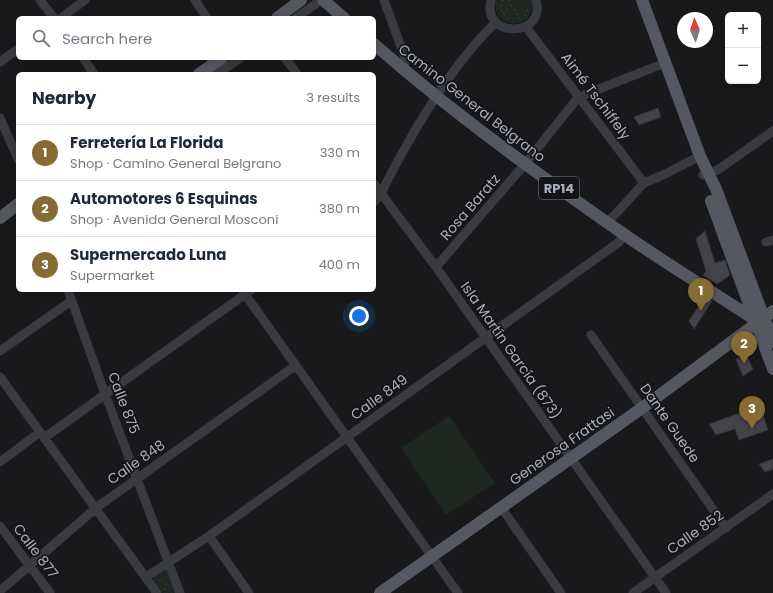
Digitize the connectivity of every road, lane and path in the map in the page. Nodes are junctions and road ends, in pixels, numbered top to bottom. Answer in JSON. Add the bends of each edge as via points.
{"nodes":[{"id":1,"x":40,"y":0,"type":"edge"},
{"id":2,"x":85,"y":0,"type":"edge"},
{"id":3,"x":195,"y":0,"type":"edge"},
{"id":4,"x":301,"y":0,"type":"edge"},
{"id":5,"x":322,"y":0,"type":"edge"},
{"id":6,"x":384,"y":0,"type":"edge"},
{"id":7,"x":491,"y":0,"type":"edge"},
{"id":8,"x":503,"y":0,"type":"edge"},
{"id":9,"x":509,"y":0,"type":"edge"},
{"id":10,"x":517,"y":0,"type":"edge"},
{"id":11,"x":642,"y":0,"type":"edge"},
{"id":12,"x":532,"y":2,"type":"edge"},
{"id":13,"x":510,"y":5,"type":"junction"},
{"id":14,"x":503,"y":14,"type":"junction"},
{"id":15,"x":52,"y":16,"type":"edge"},
{"id":16,"x":64,"y":16,"type":"edge"},
{"id":17,"x":206,"y":16,"type":"edge"},
{"id":18,"x":280,"y":16,"type":"edge"},
{"id":19,"x":299,"y":16,"type":"edge"},
{"id":20,"x":342,"y":16,"type":"edge"},
{"id":21,"x":512,"y":20,"type":"dead end"},
{"id":22,"x":516,"y":20,"type":"dead end"},
{"id":23,"x":496,"y":22,"type":"junction"},
{"id":24,"x":523,"y":23,"type":"junction"},
{"id":25,"x":376,"y":46,"type":"edge"},
{"id":26,"x":16,"y":50,"type":"edge"},
{"id":27,"x":84,"y":60,"type":"edge"},
{"id":28,"x":219,"y":60,"type":"edge"},
{"id":29,"x":237,"y":60,"type":"edge"},
{"id":30,"x":286,"y":60,"type":"edge"},
{"id":31,"x":0,"y":62,"type":"edge"},
{"id":32,"x":666,"y":63,"type":"junction"},
{"id":33,"x":404,"y":70,"type":"junction"},
{"id":34,"x":93,"y":72,"type":"edge"},
{"id":35,"x":202,"y":72,"type":"edge"},
{"id":36,"x":220,"y":72,"type":"edge"},
{"id":37,"x":296,"y":72,"type":"edge"},
{"id":38,"x":436,"y":96,"type":"junction"},
{"id":39,"x":579,"y":97,"type":"junction"},
{"id":40,"x":0,"y":118,"type":"edge"},
{"id":41,"x":773,"y":131,"type":"edge"},
{"id":42,"x":16,"y":154,"type":"edge"},
{"id":43,"x":700,"y":156,"type":"junction"},
{"id":44,"x":526,"y":164,"type":"junction"},
{"id":45,"x":706,"y":174,"type":"junction"},
{"id":46,"x":644,"y":183,"type":"junction"},
{"id":47,"x":376,"y":187,"type":"edge"},
{"id":48,"x":381,"y":194,"type":"junction"},
{"id":49,"x":376,"y":200,"type":"edge"},
{"id":50,"x":16,"y":206,"type":"edge"},
{"id":51,"x":0,"y":218,"type":"edge"},
{"id":52,"x":608,"y":222,"type":"junction"},
{"id":53,"x":625,"y":235,"type":"junction"},
{"id":54,"x":436,"y":268,"type":"junction"},
{"id":55,"x":69,"y":292,"type":"edge"},
{"id":56,"x":245,"y":292,"type":"edge"},
{"id":57,"x":247,"y":292,"type":"edge"},
{"id":58,"x":71,"y":301,"type":"junction"},
{"id":59,"x":764,"y":321,"type":"edge"},
{"id":60,"x":591,"y":335,"type":"dead end"},
{"id":61,"x":485,"y":338,"type":"junction"},
{"id":62,"x":773,"y":342,"type":"edge"},
{"id":63,"x":0,"y":351,"type":"edge"},
{"id":64,"x":295,"y":366,"type":"junction"},
{"id":65,"x":773,"y":369,"type":"edge"},
{"id":66,"x":0,"y":377,"type":"edge"},
{"id":67,"x":105,"y":394,"type":"junction"},
{"id":68,"x":642,"y":408,"type":"junction"},
{"id":69,"x":42,"y":435,"type":"junction"},
{"id":70,"x":346,"y":437,"type":"junction"},
{"id":71,"x":570,"y":459,"type":"junction"},
{"id":72,"x":0,"y":462,"type":"edge"},
{"id":73,"x":137,"y":479,"type":"junction"},
{"id":74,"x":773,"y":494,"type":"edge"},
{"id":75,"x":96,"y":508,"type":"junction"},
{"id":76,"x":501,"y":508,"type":"junction"},
{"id":77,"x":0,"y":526,"type":"edge"},
{"id":78,"x":726,"y":528,"type":"junction"},
{"id":79,"x":209,"y":536,"type":"junction"},
{"id":80,"x":432,"y":556,"type":"junction"},
{"id":81,"x":169,"y":564,"type":"junction"},
{"id":82,"x":30,"y":565,"type":"junction"},
{"id":83,"x":146,"y":577,"type":"junction"},
{"id":84,"x":654,"y":578,"type":"junction"},
{"id":85,"x":166,"y":582,"type":"dead end"},
{"id":86,"x":154,"y":589,"type":"edge"},
{"id":87,"x":0,"y":591,"type":"edge"},
{"id":88,"x":50,"y":593,"type":"edge"},
{"id":89,"x":164,"y":593,"type":"edge"},
{"id":90,"x":180,"y":593,"type":"edge"},
{"id":91,"x":249,"y":593,"type":"edge"},
{"id":92,"x":380,"y":593,"type":"edge"},
{"id":93,"x":458,"y":593,"type":"edge"},
{"id":94,"x":561,"y":593,"type":"edge"},
{"id":95,"x":633,"y":593,"type":"edge"},
{"id":96,"x":666,"y":593,"type":"edge"}],
"edges":[{"from":1,"to":15,"type":"street"},
{"from":2,"to":16,"type":"street"},
{"from":3,"to":17,"type":"street"},
{"from":4,"to":18,"type":"main road"},
{"from":5,"to":19,"type":"street"},
{"from":5,"to":20,"type":"main road"},
{"from":6,"to":33,"type":"street","via":[[404,58]]},
{"from":7,"to":23,"type":"street","via":[[490,9]]},
{"from":8,"to":14,"type":"path"},
{"from":9,"to":13,"type":"path"},
{"from":10,"to":13,"type":"path"},
{"from":11,"to":32,"type":"main road"},
{"from":12,"to":24,"type":"path"},
{"from":12,"to":24,"type":"street","via":[[537,9],[535,16]]},
{"from":13,"to":14,"type":"path"},
{"from":13,"to":24,"type":"path"},
{"from":14,"to":21,"type":"path"},
{"from":14,"to":23,"type":"path"},
{"from":22,"to":24,"type":"path"},
{"from":23,"to":24,"type":"street","via":[[510,30],[518,30]]},
{"from":23,"to":38,"type":"street"},
{"from":24,"to":39,"type":"street","name":"Aimé Tschiffely"},
{"from":25,"to":33,"type":"main road","name":"Camino General Belgrano","number":"RP14"},
{"from":26,"to":31,"type":"street"},
{"from":27,"to":34,"type":"street"},
{"from":28,"to":35,"type":"main road"},
{"from":29,"to":36,"type":"street"},
{"from":30,"to":37,"type":"street"},
{"from":32,"to":39,"type":"street"},
{"from":32,"to":43,"type":"main road"},
{"from":33,"to":38,"type":"main road","name":"Camino General Belgrano","number":"RP14"},
{"from":38,"to":44,"type":"main road","name":"Camino General Belgrano","number":"RP14"},
{"from":38,"to":48,"type":"street"},
{"from":39,"to":44,"type":"street","name":"Rosa Baratz"},
{"from":39,"to":46,"type":"street","name":"Aimé Tschiffely"},
{"from":40,"to":42,"type":"street"},
{"from":41,"to":45,"type":"street","via":[[722,167]]},
{"from":43,"to":45,"type":"main road"},
{"from":43,"to":46,"type":"street"},
{"from":44,"to":52,"type":"main road","name":"Camino General Belgrano","number":"RP14"},
{"from":44,"to":54,"type":"street","name":"Rosa Baratz"},
{"from":45,"to":59,"type":"main road"},
{"from":46,"to":52,"type":"street"},
{"from":47,"to":48,"type":"street","name":"Isla Martín García (873)"},
{"from":48,"to":49,"type":"street"},
{"from":48,"to":54,"type":"street","name":"Isla Martín García (873)"},
{"from":50,"to":51,"type":"main road"},
{"from":52,"to":53,"type":"main road","name":"Camino General Belgrano","number":"RP14"},
{"from":53,"to":59,"type":"main road","name":"Camino General Belgrano","number":"RP14"},
{"from":53,"to":61,"type":"street","name":"Calle 849","via":[[619,242]]},
{"from":54,"to":61,"type":"street","name":"Isla Martín García (873)"},
{"from":55,"to":58,"type":"street","name":"Calle 875"},
{"from":56,"to":67,"type":"street"},
{"from":57,"to":64,"type":"street"},
{"from":58,"to":63,"type":"street"},
{"from":58,"to":67,"type":"street","name":"Calle 875"},
{"from":59,"to":62,"type":"main road"},
{"from":59,"to":65,"type":"main road"},
{"from":59,"to":68,"type":"main road","name":"Generosa Frattasi"},
{"from":60,"to":68,"type":"street","name":"Dante Guede"},
{"from":61,"to":70,"type":"street","name":"Calle 849"},
{"from":61,"to":71,"type":"street","name":"Isla Martín García (873)"},
{"from":64,"to":70,"type":"street"},
{"from":64,"to":73,"type":"street","name":"Calle 848"},
{"from":66,"to":69,"type":"street"},
{"from":67,"to":69,"type":"street"},
{"from":67,"to":73,"type":"street","name":"Calle 875"},
{"from":68,"to":71,"type":"main road","name":"Generosa Frattasi"},
{"from":68,"to":78,"type":"street","name":"Dante Guede"},
{"from":69,"to":72,"type":"street"},
{"from":69,"to":75,"type":"street"},
{"from":70,"to":79,"type":"street","name":"Calle 849"},
{"from":70,"to":80,"type":"street"},
{"from":71,"to":76,"type":"main road","name":"Generosa Frattasi"},
{"from":71,"to":84,"type":"street","name":"Isla Martín García (873)"},
{"from":73,"to":75,"type":"street","name":"Calle 848"},
{"from":73,"to":81,"type":"street","name":"Calle 875"},
{"from":74,"to":78,"type":"street","name":"Calle 852"},
{"from":75,"to":82,"type":"street","name":"Calle 848"},
{"from":75,"to":83,"type":"street"},
{"from":76,"to":80,"type":"main road","name":"Generosa Frattasi"},
{"from":76,"to":94,"type":"street"},
{"from":77,"to":82,"type":"street","name":"Calle 877"},
{"from":78,"to":84,"type":"street","name":"Calle 852"},
{"from":79,"to":81,"type":"street","name":"Calle 849"},
{"from":79,"to":91,"type":"street"},
{"from":80,"to":92,"type":"main road","name":"Generosa Frattasi"},
{"from":80,"to":93,"type":"street"},
{"from":81,"to":83,"type":"street","name":"Calle 849"},
{"from":81,"to":86,"type":"path","via":[[167,575]]},
{"from":81,"to":90,"type":"street","name":"Calle 875"},
{"from":82,"to":87,"type":"street","name":"Calle 848"},
{"from":82,"to":88,"type":"street","name":"Calle 877"},
{"from":83,"to":86,"type":"street"},
{"from":84,"to":95,"type":"street","name":"Calle 852"},
{"from":84,"to":96,"type":"street","name":"Isla Martín García (873)"},
{"from":85,"to":89,"type":"path"}]}
